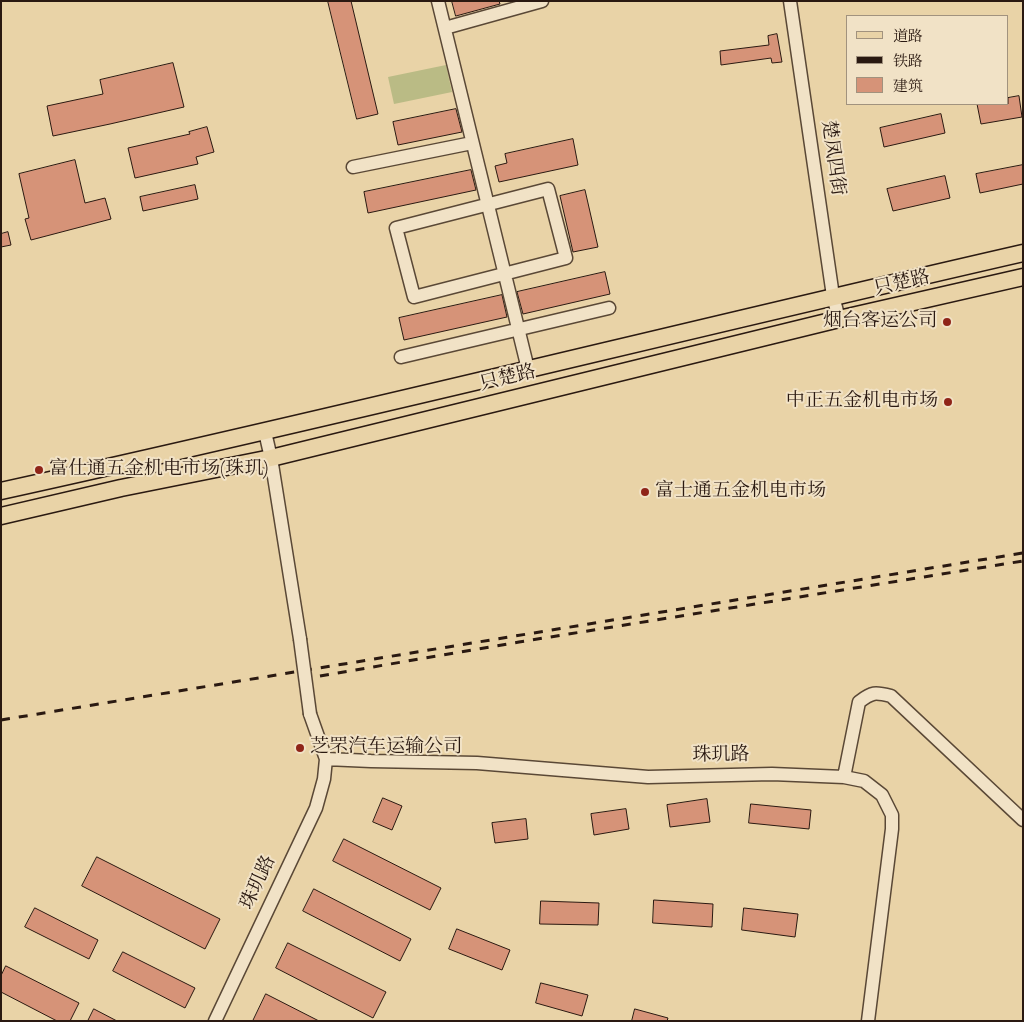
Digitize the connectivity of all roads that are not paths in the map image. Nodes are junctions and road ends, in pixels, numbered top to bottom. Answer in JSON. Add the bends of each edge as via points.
{"nodes":[{"id":1,"x":438,"y":1,"type":"edge"},
{"id":2,"x":542,"y":1,"type":"edge"},
{"id":3,"x":790,"y":1,"type":"edge"},
{"id":4,"x":445,"y":28,"type":"junction"},
{"id":5,"x":472,"y":143,"type":"junction"},
{"id":6,"x":354,"y":167,"type":"dead end"},
{"id":7,"x":488,"y":204,"type":"junction"},
{"id":8,"x":1023,"y":253,"type":"edge"},
{"id":9,"x":505,"y":274,"type":"junction"},
{"id":10,"x":1023,"y":277,"type":"edge"},
{"id":11,"x":833,"y":296,"type":"junction"},
{"id":12,"x":609,"y":308,"type":"dead end"},
{"id":13,"x":839,"y":319,"type":"junction"},
{"id":14,"x":518,"y":329,"type":"junction"},
{"id":15,"x":400,"y":358,"type":"dead end"},
{"id":16,"x":528,"y":369,"type":"junction"},
{"id":17,"x":265,"y":432,"type":"junction"},
{"id":18,"x":271,"y":458,"type":"junction"},
{"id":19,"x":1,"y":490,"type":"edge"},
{"id":20,"x":1,"y":516,"type":"edge"},
{"id":21,"x":326,"y":758,"type":"junction"},
{"id":22,"x":844,"y":777,"type":"junction"},
{"id":23,"x":1023,"y":820,"type":"edge"},
{"id":24,"x":215,"y":1021,"type":"edge"},
{"id":25,"x":868,"y":1021,"type":"edge"}],
"edges":[{"from":1,"to":4,"type":"street"},
{"from":2,"to":4,"type":"street"},
{"from":3,"to":11,"type":"street","name":"楚凤四街"},
{"from":4,"to":5,"type":"street"},
{"from":5,"to":6,"type":"street"},
{"from":5,"to":7,"type":"street"},
{"from":7,"to":9,"type":"street"},
{"from":7,"to":9,"type":"street","via":[[548,189],[566,258]]},
{"from":7,"to":9,"type":"street","via":[[396,228],[414,297]]},
{"from":8,"to":11,"type":"main road","name":"只楚路"},
{"from":9,"to":14,"type":"street"},
{"from":10,"to":13,"type":"main road","name":"只楚路"},
{"from":11,"to":13,"type":"street","name":"楚凤四街"},
{"from":11,"to":16,"type":"main road","name":"只楚路"},
{"from":12,"to":14,"type":"street"},
{"from":13,"to":18,"type":"main road","name":"只楚路"},
{"from":14,"to":15,"type":"street"},
{"from":14,"to":16,"type":"street"},
{"from":16,"to":17,"type":"main road","name":"只楚路"},
{"from":17,"to":18,"type":"street","name":"珠玑路"},
{"from":17,"to":19,"type":"main road","name":"只楚路"},
{"from":18,"to":20,"type":"main road","name":"只楚路"},
{"from":18,"to":21,"type":"street","name":"珠玑路","bridge":true,"via":[[310,714]]},
{"from":21,"to":22,"type":"street","name":"珠玑路","via":[[478,763],[648,777],[772,774]]},
{"from":21,"to":24,"type":"street","name":"珠玑路","via":[[316,808]]},
{"from":22,"to":23,"type":"street","via":[[859,702],[870,694],[880,693],[891,696]]},
{"from":22,"to":25,"type":"street","name":"珠玑路","via":[[873,786],[882,795],[892,815]]}]}
